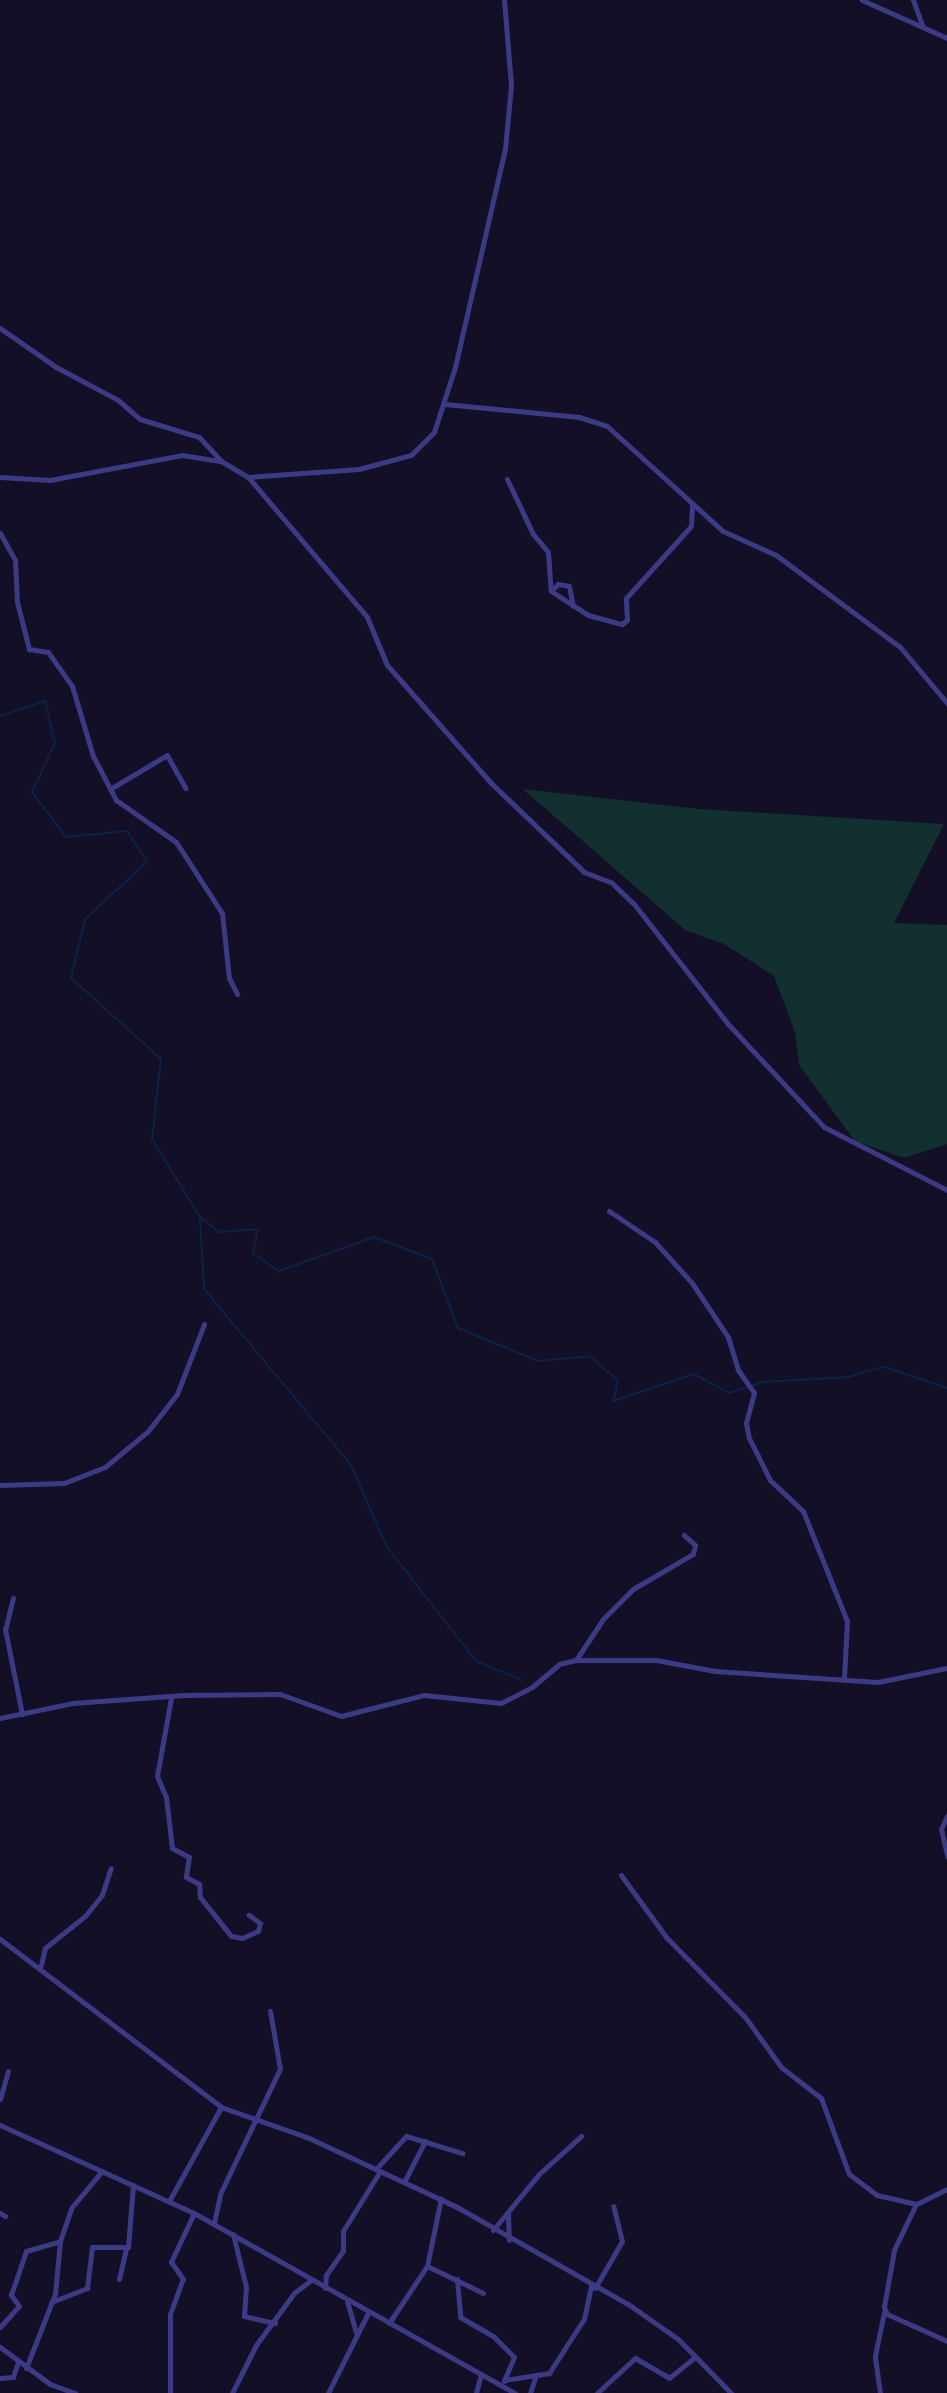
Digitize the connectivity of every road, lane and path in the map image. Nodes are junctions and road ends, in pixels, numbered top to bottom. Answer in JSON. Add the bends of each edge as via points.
{"nodes":[{"id":1,"x":504,"y":0,"type":"edge"},
{"id":2,"x":862,"y":0,"type":"edge"},
{"id":3,"x":913,"y":0,"type":"edge"},
{"id":4,"x":922,"y":25,"type":"junction"},
{"id":5,"x":947,"y":38,"type":"edge"},
{"id":6,"x":0,"y":328,"type":"edge"},
{"id":7,"x":446,"y":404,"type":"junction"},
{"id":8,"x":221,"y":461,"type":"junction"},
{"id":9,"x":0,"y":477,"type":"edge"},
{"id":10,"x":248,"y":477,"type":"junction"},
{"id":11,"x":508,"y":479,"type":"dead end"},
{"id":12,"x":692,"y":504,"type":"junction"},
{"id":13,"x":0,"y":533,"type":"edge"},
{"id":14,"x":551,"y":591,"type":"junction"},
{"id":15,"x":573,"y":606,"type":"junction"},
{"id":16,"x":947,"y":703,"type":"edge"},
{"id":17,"x":185,"y":788,"type":"dead end"},
{"id":18,"x":110,"y":789,"type":"junction"},
{"id":19,"x":237,"y":994,"type":"dead end"},
{"id":20,"x":947,"y":1190,"type":"edge"},
{"id":21,"x":609,"y":1211,"type":"dead end"},
{"id":22,"x":204,"y":1324,"type":"dead end"},
{"id":23,"x":0,"y":1485,"type":"edge"},
{"id":24,"x":684,"y":1535,"type":"dead end"},
{"id":25,"x":13,"y":1598,"type":"dead end"},
{"id":26,"x":576,"y":1660,"type":"junction"},
{"id":27,"x":947,"y":1668,"type":"edge"},
{"id":28,"x":844,"y":1679,"type":"junction"},
{"id":29,"x":171,"y":1698,"type":"junction"},
{"id":30,"x":22,"y":1714,"type":"junction"},
{"id":31,"x":0,"y":1718,"type":"edge"},
{"id":32,"x":947,"y":1816,"type":"edge"},
{"id":33,"x":947,"y":1856,"type":"edge"},
{"id":34,"x":111,"y":1868,"type":"dead end"},
{"id":35,"x":621,"y":1875,"type":"dead end"},
{"id":36,"x":249,"y":1915,"type":"dead end"},
{"id":37,"x":0,"y":1939,"type":"edge"},
{"id":38,"x":41,"y":1965,"type":"junction"},
{"id":39,"x":270,"y":2011,"type":"dead end"},
{"id":40,"x":8,"y":2071,"type":"dead end"},
{"id":41,"x":0,"y":2099,"type":"edge"},
{"id":42,"x":221,"y":2107,"type":"junction"},
{"id":43,"x":256,"y":2120,"type":"junction"},
{"id":44,"x":0,"y":2125,"type":"edge"},
{"id":45,"x":581,"y":2136,"type":"dead end"},
{"id":46,"x":425,"y":2141,"type":"junction"},
{"id":47,"x":462,"y":2152,"type":"dead end"},
{"id":48,"x":378,"y":2170,"type":"junction"},
{"id":49,"x":102,"y":2171,"type":"junction"},
{"id":50,"x":404,"y":2182,"type":"junction"},
{"id":51,"x":133,"y":2185,"type":"junction"},
{"id":52,"x":947,"y":2189,"type":"edge"},
{"id":53,"x":441,"y":2198,"type":"junction"},
{"id":54,"x":169,"y":2201,"type":"junction"},
{"id":55,"x":916,"y":2204,"type":"junction"},
{"id":56,"x":613,"y":2206,"type":"dead end"},
{"id":57,"x":194,"y":2213,"type":"junction"},
{"id":58,"x":508,"y":2214,"type":"junction"},
{"id":59,"x":214,"y":2223,"type":"junction"},
{"id":60,"x":493,"y":2230,"type":"junction"},
{"id":61,"x":233,"y":2234,"type":"junction"},
{"id":62,"x":509,"y":2239,"type":"junction"},
{"id":63,"x":61,"y":2241,"type":"junction"},
{"id":64,"x":126,"y":2249,"type":"junction"},
{"id":65,"x":426,"y":2266,"type":"junction"},
{"id":66,"x":119,"y":2279,"type":"dead end"},
{"id":67,"x":457,"y":2279,"type":"junction"},
{"id":68,"x":311,"y":2280,"type":"junction"},
{"id":69,"x":593,"y":2285,"type":"junction"},
{"id":70,"x":325,"y":2288,"type":"junction"},
{"id":71,"x":483,"y":2293,"type":"dead end"},
{"id":72,"x":347,"y":2301,"type":"junction"},
{"id":73,"x":51,"y":2302,"type":"junction"},
{"id":74,"x":368,"y":2312,"type":"junction"},
{"id":75,"x":884,"y":2312,"type":"junction"},
{"id":76,"x":275,"y":2323,"type":"junction"},
{"id":77,"x":389,"y":2323,"type":"junction"},
{"id":78,"x":0,"y":2327,"type":"edge"},
{"id":79,"x":357,"y":2335,"type":"junction"},
{"id":80,"x":947,"y":2341,"type":"edge"},
{"id":81,"x":0,"y":2347,"type":"edge"},
{"id":82,"x":694,"y":2358,"type":"junction"},
{"id":83,"x":18,"y":2362,"type":"junction"},
{"id":84,"x":26,"y":2368,"type":"junction"},
{"id":85,"x":481,"y":2374,"type":"junction"},
{"id":86,"x":536,"y":2375,"type":"junction"},
{"id":87,"x":0,"y":2378,"type":"edge"},
{"id":88,"x":503,"y":2382,"type":"junction"},
{"id":89,"x":75,"y":2393,"type":"edge"},
{"id":90,"x":170,"y":2393,"type":"edge"},
{"id":91,"x":232,"y":2393,"type":"edge"},
{"id":92,"x":328,"y":2393,"type":"edge"},
{"id":93,"x":476,"y":2393,"type":"edge"},
{"id":94,"x":514,"y":2393,"type":"edge"},
{"id":95,"x":530,"y":2393,"type":"edge"},
{"id":96,"x":597,"y":2393,"type":"edge"},
{"id":97,"x":731,"y":2393,"type":"edge"},
{"id":98,"x":880,"y":2393,"type":"edge"}],
"edges":[{"from":1,"to":7,"type":"street","via":[[509,127]]},
{"from":2,"to":4,"type":"street"},
{"from":3,"to":4,"type":"street"},
{"from":4,"to":5,"type":"street"},
{"from":6,"to":8,"type":"street","via":[[141,419],[200,438]]},
{"from":7,"to":10,"type":"street","via":[[434,432],[411,454],[359,469]]},
{"from":7,"to":12,"type":"street","via":[[598,421]]},
{"from":8,"to":9,"type":"street","via":[[182,455],[50,480]]},
{"from":8,"to":10,"type":"street"},
{"from":10,"to":20,"type":"street","via":[[365,614],[387,665],[491,783],[584,872],[612,883],[634,904],[731,1028],[824,1127]]},
{"from":11,"to":14,"type":"street","via":[[533,534],[548,552]]},
{"from":12,"to":15,"type":"street","via":[[691,526],[626,598],[624,624]]},
{"from":12,"to":16,"type":"street","via":[[723,531],[776,555],[901,648]]},
{"from":13,"to":18,"type":"street","via":[[15,560],[17,602],[29,649],[48,652],[72,686],[89,748]]},
{"from":14,"to":15,"type":"street"},
{"from":14,"to":15,"type":"street","via":[[558,584],[569,586]]},
{"from":17,"to":18,"type":"street","via":[[167,755]]},
{"from":18,"to":19,"type":"street","via":[[121,805],[176,842],[222,913],[229,978]]},
{"from":21,"to":28,"type":"street","via":[[655,1242],[692,1283],[728,1337],[738,1370],[754,1393],[746,1423],[749,1438],[768,1477],[803,1511],[848,1621]]},
{"from":22,"to":23,"type":"street","via":[[177,1394],[148,1431],[105,1466],[64,1483]]},
{"from":24,"to":26,"type":"street","via":[[695,1545],[693,1554],[633,1589],[608,1613]]},
{"from":25,"to":30,"type":"street","via":[[5,1629]]},
{"from":26,"to":28,"type":"street","via":[[656,1660],[715,1671]]},
{"from":26,"to":29,"type":"street","via":[[559,1664],[532,1687],[501,1703],[424,1695],[341,1716],[280,1694]]},
{"from":27,"to":28,"type":"street","via":[[886,1682]]},
{"from":29,"to":30,"type":"street","via":[[73,1703]]},
{"from":29,"to":36,"type":"street","via":[[157,1776],[166,1797],[172,1848],[189,1857],[186,1877],[199,1884],[200,1897],[231,1936],[242,1938],[258,1931],[260,1923]]},
{"from":30,"to":31,"type":"street"},
{"from":32,"to":33,"type":"street","via":[[942,1829]]},
{"from":34,"to":38,"type":"street","via":[[102,1895],[85,1916],[45,1948]]},
{"from":35,"to":55,"type":"street","via":[[666,1937],[745,2017],[781,2067],[821,2098],[849,2174],[877,2194]]},
{"from":37,"to":38,"type":"street"},
{"from":38,"to":42,"type":"street"},
{"from":39,"to":43,"type":"street","via":[[279,2069]]},
{"from":40,"to":41,"type":"street"},
{"from":42,"to":43,"type":"street"},
{"from":42,"to":54,"type":"street"},
{"from":43,"to":48,"type":"street"},
{"from":43,"to":59,"type":"street","via":[[220,2194]]},
{"from":44,"to":49,"type":"street"},
{"from":45,"to":58,"type":"street","via":[[539,2175]]},
{"from":46,"to":47,"type":"street"},
{"from":46,"to":48,"type":"street","via":[[406,2136]]},
{"from":46,"to":50,"type":"street"},
{"from":48,"to":50,"type":"street"},
{"from":48,"to":70,"type":"street","via":[[343,2231],[343,2251],[326,2275]]},
{"from":49,"to":51,"type":"street"},
{"from":49,"to":63,"type":"street","via":[[76,2199]]},
{"from":50,"to":53,"type":"street"},
{"from":51,"to":54,"type":"street"},
{"from":51,"to":64,"type":"street"},
{"from":52,"to":55,"type":"street"},
{"from":53,"to":60,"type":"street"},
{"from":53,"to":65,"type":"street"},
{"from":54,"to":57,"type":"street"},
{"from":55,"to":75,"type":"street","via":[[894,2250]]},
{"from":56,"to":69,"type":"street","via":[[622,2241]]},
{"from":57,"to":59,"type":"street"},
{"from":57,"to":90,"type":"street","via":[[171,2262],[183,2280],[170,2314]]},
{"from":58,"to":60,"type":"street"},
{"from":58,"to":62,"type":"street"},
{"from":59,"to":61,"type":"street"},
{"from":60,"to":62,"type":"street"},
{"from":61,"to":68,"type":"street"},
{"from":61,"to":76,"type":"street","via":[[246,2287],[244,2316]]},
{"from":62,"to":69,"type":"street"},
{"from":63,"to":73,"type":"street"},
{"from":63,"to":78,"type":"street","via":[[26,2251],[11,2295],[19,2306]]},
{"from":64,"to":66,"type":"street"},
{"from":64,"to":73,"type":"street","via":[[92,2247],[88,2288]]},
{"from":65,"to":67,"type":"street"},
{"from":65,"to":77,"type":"street"},
{"from":67,"to":71,"type":"street"},
{"from":67,"to":88,"type":"street","via":[[460,2317],[495,2337],[514,2357]]},
{"from":68,"to":70,"type":"street"},
{"from":68,"to":76,"type":"street","via":[[294,2293]]},
{"from":69,"to":82,"type":"street","via":[[663,2329]]},
{"from":69,"to":86,"type":"street","via":[[584,2319],[551,2371]]},
{"from":70,"to":72,"type":"street"},
{"from":72,"to":74,"type":"street"},
{"from":72,"to":79,"type":"street"},
{"from":73,"to":84,"type":"street"},
{"from":74,"to":77,"type":"street"},
{"from":74,"to":79,"type":"street"},
{"from":75,"to":80,"type":"street"},
{"from":75,"to":98,"type":"street","via":[[875,2356]]},
{"from":76,"to":91,"type":"street","via":[[253,2349]]},
{"from":77,"to":85,"type":"street"},
{"from":79,"to":92,"type":"street"},
{"from":81,"to":83,"type":"street"},
{"from":82,"to":96,"type":"street","via":[[669,2378],[635,2358]]},
{"from":82,"to":97,"type":"street"},
{"from":83,"to":84,"type":"street"},
{"from":83,"to":87,"type":"street","via":[[13,2377]]},
{"from":84,"to":89,"type":"street"},
{"from":85,"to":88,"type":"street"},
{"from":85,"to":93,"type":"street"},
{"from":86,"to":88,"type":"street"},
{"from":86,"to":95,"type":"street"},
{"from":88,"to":94,"type":"street"}]}
